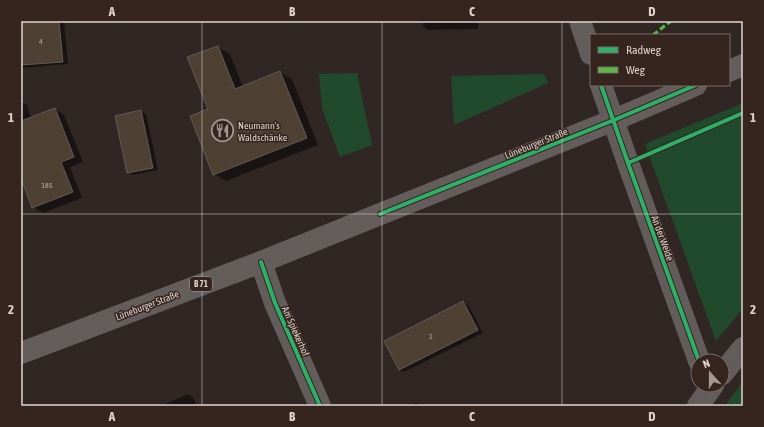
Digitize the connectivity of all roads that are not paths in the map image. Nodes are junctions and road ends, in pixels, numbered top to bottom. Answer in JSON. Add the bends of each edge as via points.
{"nodes":[{"id":1,"x":580,"y":21,"type":"edge"},
{"id":2,"x":590,"y":51,"type":"edge"},
{"id":3,"x":743,"y":65,"type":"edge"},
{"id":4,"x":730,"y":71,"type":"edge"},
{"id":5,"x":601,"y":86,"type":"edge"},
{"id":6,"x":694,"y":86,"type":"edge"},
{"id":7,"x":614,"y":120,"type":"junction"},
{"id":8,"x":261,"y":262,"type":"junction"},
{"id":9,"x":743,"y":348,"type":"edge"},
{"id":10,"x":21,"y":353,"type":"edge"},
{"id":11,"x":696,"y":353,"type":"edge"},
{"id":12,"x":730,"y":364,"type":"edge"},
{"id":13,"x":707,"y":393,"type":"edge"},
{"id":14,"x":320,"y":406,"type":"edge"},
{"id":15,"x":698,"y":406,"type":"edge"}],
"edges":[{"from":1,"to":2,"type":"street"},
{"from":3,"to":4,"type":"main road"},
{"from":5,"to":7,"type":"street","name":"An der Weide"},
{"from":6,"to":7,"type":"main road","name":"Lüneburger Straße","number":"B 71"},
{"from":7,"to":8,"type":"main road","name":"Lüneburger Straße","number":"B 71"},
{"from":7,"to":11,"type":"street","name":"An der Weide"},
{"from":8,"to":10,"type":"main road","name":"Lüneburger Straße","number":"B 71"},
{"from":8,"to":14,"type":"street","name":"Am Spiekerhof","via":[[275,303]]},
{"from":9,"to":12,"type":"street"},
{"from":13,"to":15,"type":"street"}]}
